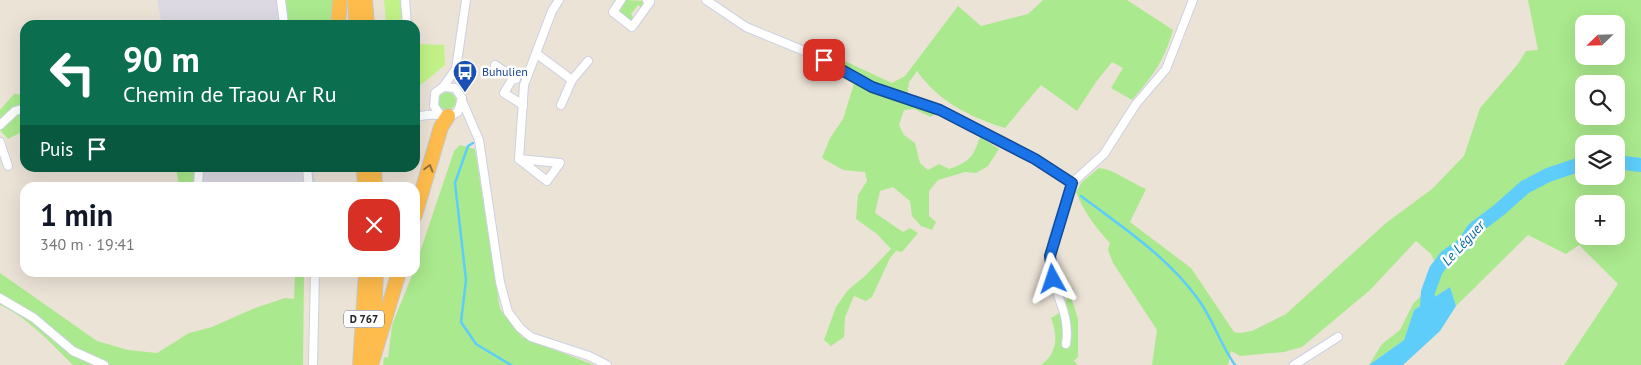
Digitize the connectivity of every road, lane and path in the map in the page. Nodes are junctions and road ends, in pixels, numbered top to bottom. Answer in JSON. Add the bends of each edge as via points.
{"nodes":[{"id":1,"x":281,"y":0,"type":"edge"},
{"id":2,"x":340,"y":0,"type":"edge"},
{"id":3,"x":355,"y":0,"type":"edge"},
{"id":4,"x":366,"y":0,"type":"edge"},
{"id":5,"x":406,"y":0,"type":"edge"},
{"id":6,"x":466,"y":0,"type":"edge"},
{"id":7,"x":559,"y":0,"type":"edge"},
{"id":8,"x":621,"y":0,"type":"edge"},
{"id":9,"x":647,"y":0,"type":"edge"},
{"id":10,"x":706,"y":0,"type":"edge"},
{"id":11,"x":1193,"y":0,"type":"edge"},
{"id":12,"x":283,"y":20,"type":"edge"},
{"id":13,"x":338,"y":20,"type":"edge"},
{"id":14,"x":356,"y":20,"type":"edge"},
{"id":15,"x":367,"y":20,"type":"edge"},
{"id":16,"x":407,"y":20,"type":"edge"},
{"id":17,"x":538,"y":54,"type":"junction"},
{"id":18,"x":588,"y":61,"type":"dead end"},
{"id":19,"x":495,"y":65,"type":"dead end"},
{"id":20,"x":456,"y":68,"type":"junction"},
{"id":21,"x":514,"y":78,"type":"junction"},
{"id":22,"x":572,"y":80,"type":"junction"},
{"id":23,"x":524,"y":85,"type":"junction"},
{"id":24,"x":443,"y":87,"type":"junction"},
{"id":25,"x":461,"y":94,"type":"junction"},
{"id":26,"x":433,"y":97,"type":"junction"},
{"id":27,"x":463,"y":103,"type":"junction"},
{"id":28,"x":523,"y":105,"type":"junction"},
{"id":29,"x":561,"y":105,"type":"dead end"},
{"id":30,"x":20,"y":110,"type":"edge"},
{"id":31,"x":420,"y":113,"type":"edge"},
{"id":32,"x":447,"y":114,"type":"junction"},
{"id":33,"x":420,"y":117,"type":"edge"},
{"id":34,"x":473,"y":124,"type":"junction"},
{"id":35,"x":0,"y":125,"type":"edge"},
{"id":36,"x":0,"y":142,"type":"edge"},
{"id":37,"x":519,"y":159,"type":"junction"},
{"id":38,"x":8,"y":166,"type":"dead end"},
{"id":39,"x":1072,"y":183,"type":"junction"},
{"id":40,"x":420,"y":197,"type":"edge"},
{"id":41,"x":315,"y":277,"type":"edge"},
{"id":42,"x":366,"y":277,"type":"edge"},
{"id":43,"x":376,"y":277,"type":"edge"},
{"id":44,"x":397,"y":277,"type":"edge"},
{"id":45,"x":0,"y":298,"type":"edge"},
{"id":46,"x":1338,"y":337,"type":"dead end"},
{"id":47,"x":1066,"y":344,"type":"dead end"},
{"id":48,"x":104,"y":365,"type":"edge"},
{"id":49,"x":312,"y":365,"type":"edge"},
{"id":50,"x":360,"y":365,"type":"edge"},
{"id":51,"x":371,"y":365,"type":"edge"},
{"id":52,"x":607,"y":365,"type":"edge"},
{"id":53,"x":1294,"y":365,"type":"edge"}],
"edges":[{"from":1,"to":12,"type":"street"},
{"from":2,"to":13,"type":"highway"},
{"from":3,"to":14,"type":"highway"},
{"from":4,"to":15,"type":"highway"},
{"from":5,"to":16,"type":"street"},
{"from":6,"to":20,"type":"street"},
{"from":7,"to":17,"type":"street","via":[[552,11]]},
{"from":8,"to":9,"type":"street","via":[[613,12],[632,27],[650,2]]},
{"from":10,"to":39,"type":"street","via":[[746,27],[808,52],[872,87],[940,110]]},
{"from":11,"to":39,"type":"street","via":[[1166,69],[1132,109],[1104,154]]},
{"from":17,"to":22,"type":"street"},
{"from":17,"to":23,"type":"street"},
{"from":18,"to":22,"type":"street"},
{"from":19,"to":21,"type":"street"},
{"from":20,"to":24,"type":"street"},
{"from":20,"to":25,"type":"street"},
{"from":21,"to":23,"type":"street"},
{"from":21,"to":28,"type":"street","via":[[504,93]]},
{"from":22,"to":29,"type":"street"},
{"from":23,"to":28,"type":"street"},
{"from":24,"to":25,"type":"street","via":[[455,88]]},
{"from":24,"to":26,"type":"street"},
{"from":25,"to":27,"type":"street"},
{"from":26,"to":31,"type":"street"},
{"from":26,"to":32,"type":"street","via":[[434,106]]},
{"from":27,"to":32,"type":"street"},
{"from":27,"to":34,"type":"street"},
{"from":28,"to":37,"type":"street"},
{"from":30,"to":35,"type":"street"},
{"from":32,"to":33,"type":"street"},
{"from":32,"to":34,"type":"street","via":[[463,116]]},
{"from":40,"to":32,"type":"highway","one_way":true,"via":[[440,126]]},
{"from":34,"to":52,"type":"street","via":[[479,140],[500,282],[508,312],[531,337]]},
{"from":36,"to":38,"type":"street"},
{"from":37,"to":37,"type":"street","via":[[547,181],[560,163],[528,160]]},
{"from":39,"to":47,"type":"street","via":[[1050,256],[1053,279],[1067,319]]},
{"from":41,"to":49,"type":"street"},
{"from":42,"to":50,"type":"highway","number":"D 767"},
{"from":43,"to":51,"type":"highway","number":"D 767"},
{"from":44,"to":51,"type":"highway"},
{"from":45,"to":48,"type":"street","via":[[34,318],[73,351]]},
{"from":46,"to":53,"type":"street"}]}
